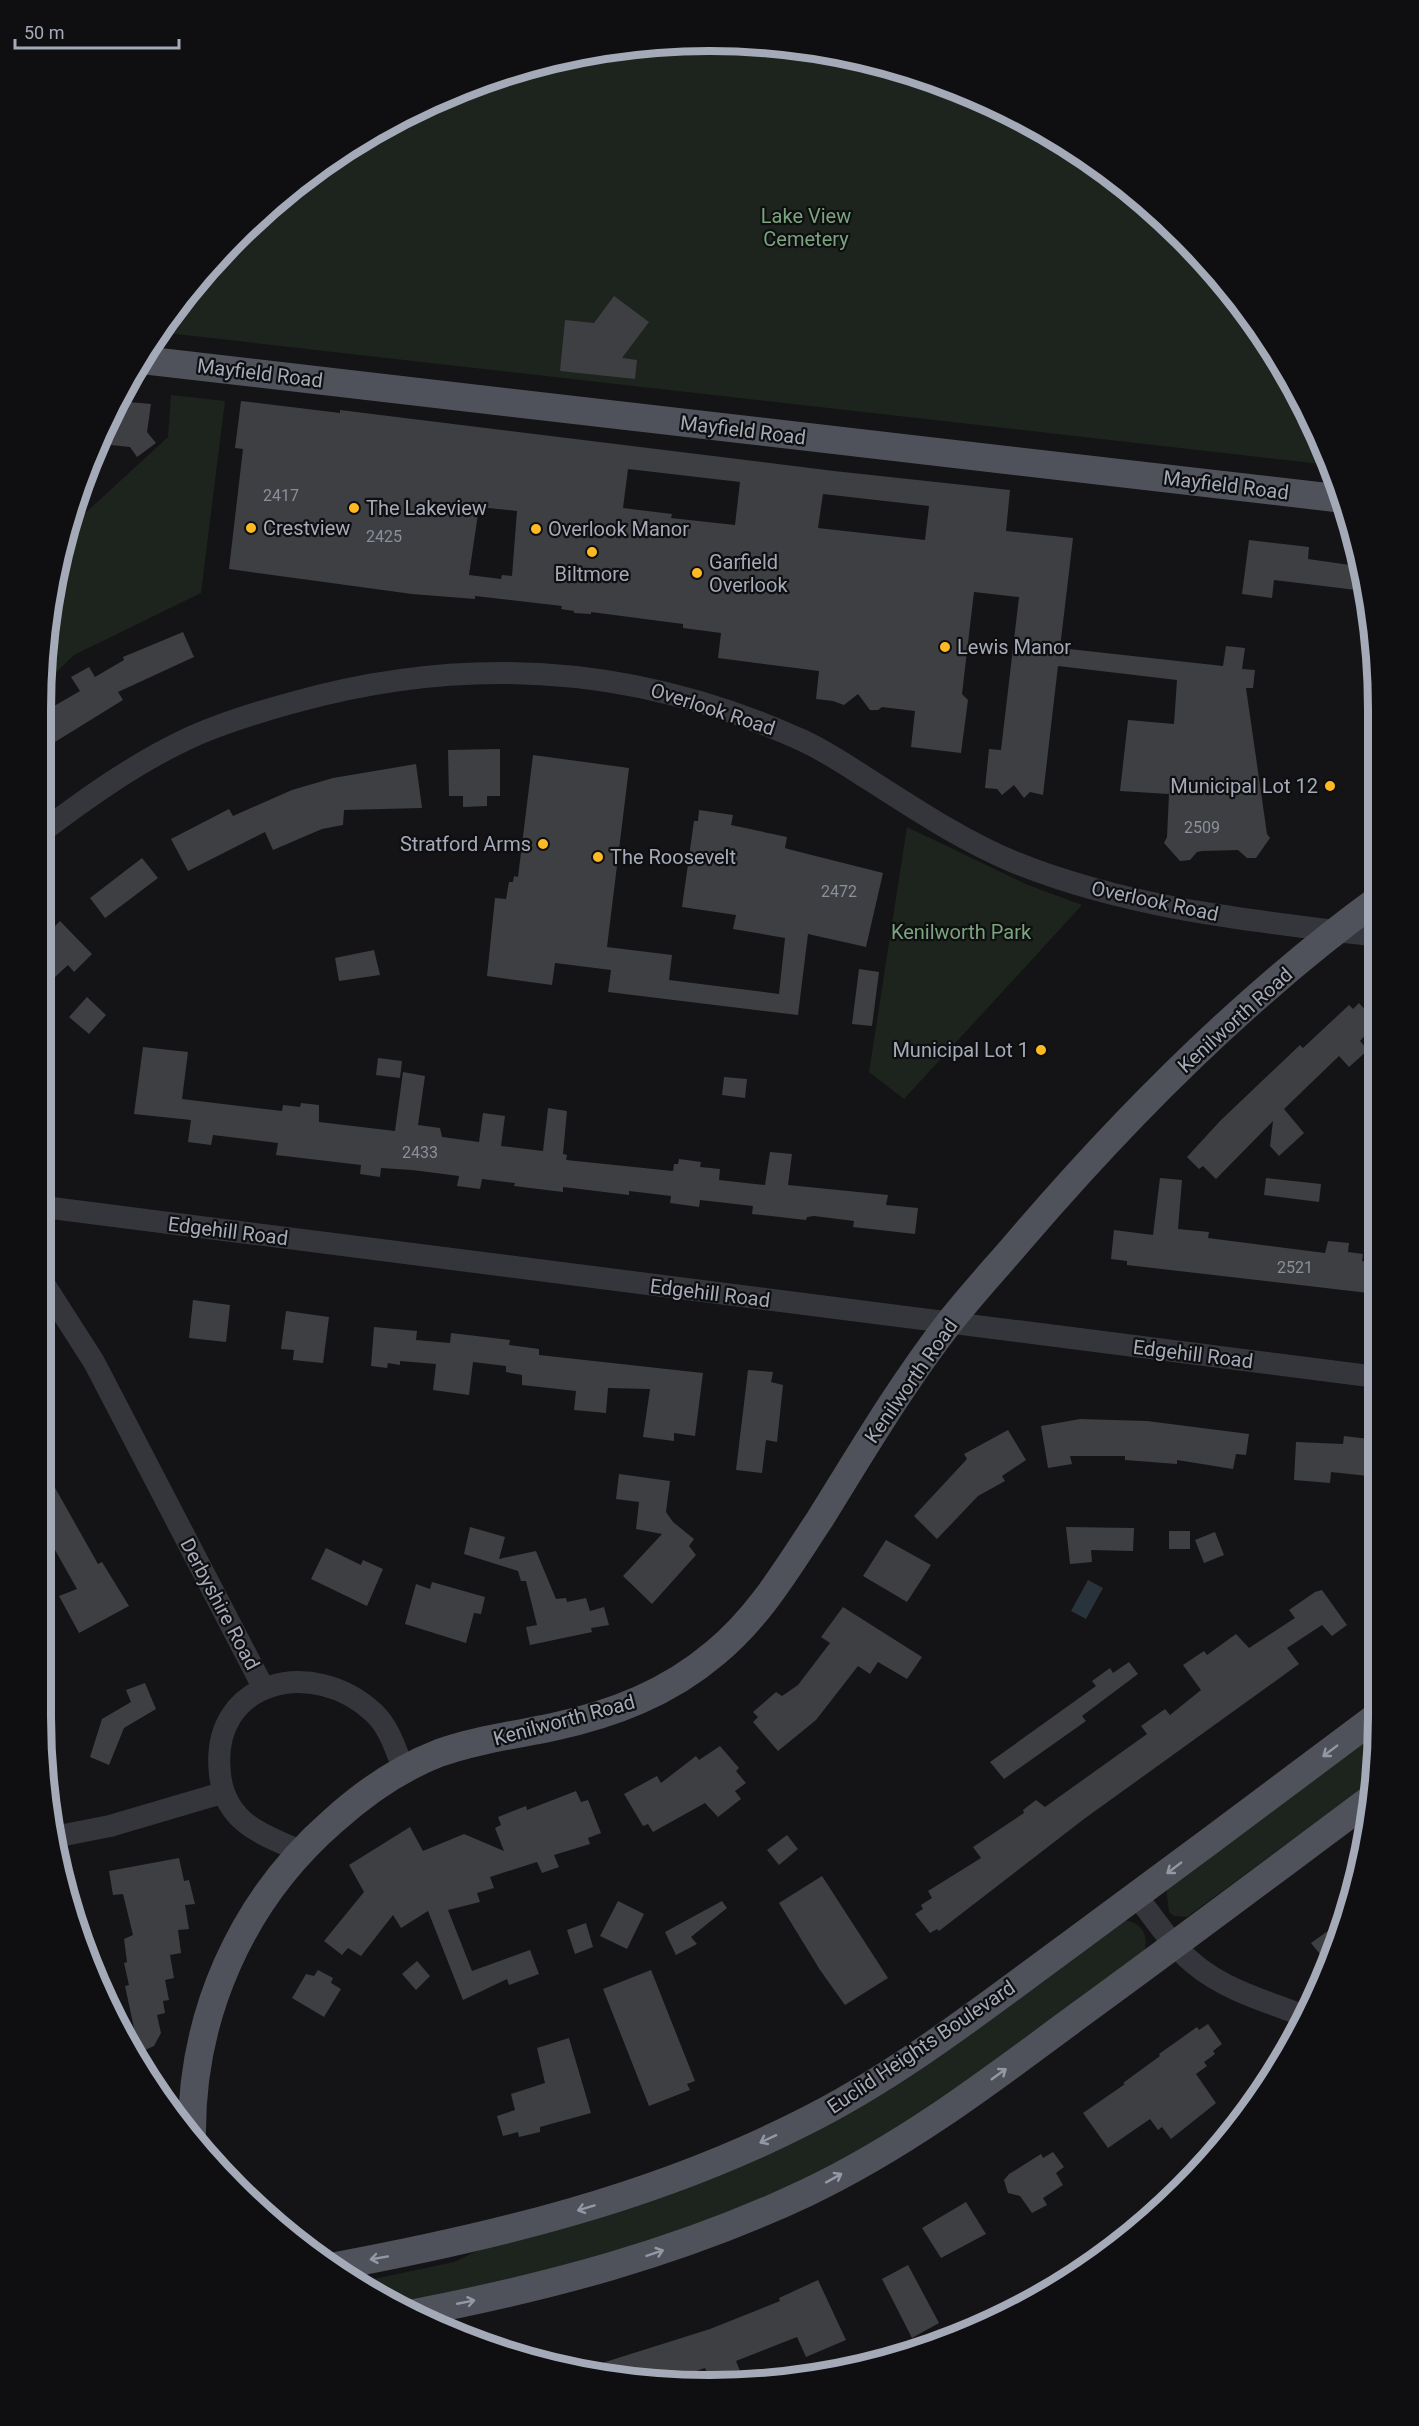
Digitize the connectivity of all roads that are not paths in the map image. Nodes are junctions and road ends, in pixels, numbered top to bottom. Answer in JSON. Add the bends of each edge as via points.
{"nodes":[{"id":1,"x":151,"y":361,"type":"edge"},
{"id":2,"x":1333,"y":498,"type":"edge"},
{"id":3,"x":51,"y":825,"type":"edge"},
{"id":4,"x":1368,"y":906,"type":"edge"},
{"id":5,"x":1334,"y":931,"type":"junction"},
{"id":6,"x":1368,"y":935,"type":"edge"},
{"id":7,"x":51,"y":1208,"type":"edge"},
{"id":8,"x":51,"y":1295,"type":"edge"},
{"id":9,"x":949,"y":1323,"type":"junction"},
{"id":10,"x":1368,"y":1376,"type":"edge"},
{"id":11,"x":263,"y":1687,"type":"junction"},
{"id":12,"x":1368,"y":1723,"type":"edge"},
{"id":13,"x":404,"y":1770,"type":"junction"},
{"id":14,"x":222,"y":1793,"type":"junction"},
{"id":15,"x":1361,"y":1806,"type":"edge"},
{"id":16,"x":62,"y":1835,"type":"edge"},
{"id":17,"x":300,"y":1851,"type":"junction"},
{"id":18,"x":1137,"y":1895,"type":"junction"},
{"id":19,"x":1175,"y":1945,"type":"junction"},
{"id":20,"x":1297,"y":2013,"type":"edge"},
{"id":21,"x":192,"y":2123,"type":"edge"},
{"id":22,"x":345,"y":2264,"type":"edge"},
{"id":23,"x":426,"y":2311,"type":"edge"}],
"edges":[{"from":1,"to":2,"type":"main road","name":"Mayfield Road"},
{"from":3,"to":5,"type":"street","name":"Overlook Road","via":[[131,770],[187,739],[244,716],[308,698],[411,676],[588,676],[640,686],[764,723],[818,748],[962,838],[1016,863],[1076,883],[1192,912]]},
{"from":4,"to":5,"type":"main road","name":"Kenilworth Road"},
{"from":5,"to":6,"type":"street","name":"Overlook Road"},
{"from":5,"to":9,"type":"main road","name":"Kenilworth Road","via":[[1239,1013],[1113,1137]]},
{"from":7,"to":9,"type":"street","name":"Edgehill Road"},
{"from":8,"to":11,"type":"street","name":"Derbyshire Road","via":[[94,1362]]},
{"from":9,"to":10,"type":"street","name":"Edgehill Road"},
{"from":9,"to":13,"type":"main road","name":"Kenilworth Road","via":[[776,1586],[739,1632],[714,1654],[684,1677],[638,1701],[602,1714],[470,1744]]},
{"from":11,"to":13,"type":"street","name":"Derbyshire Road","via":[[304,1682],[329,1686],[349,1695],[375,1714],[390,1736]]},
{"from":11,"to":14,"type":"street","via":[[236,1709],[223,1731],[218,1755]]},
{"from":12,"to":18,"type":"main road","name":"Euclid Heights Boulevard","one_way":true},
{"from":13,"to":17,"type":"main road","via":[[350,1805]]},
{"from":14,"to":16,"type":"street","via":[[110,1826]]},
{"from":14,"to":17,"type":"street","via":[[246,1824]]},
{"from":15,"to":19,"type":"main road"},
{"from":17,"to":21,"type":"main road","via":[[250,1920],[212,2001],[196,2064]]},
{"from":18,"to":19,"type":"street"},
{"from":18,"to":22,"type":"main road","name":"Euclid Heights Boulevard","one_way":true,"via":[[872,2084],[801,2124],[665,2183],[577,2211],[445,2246]]},
{"from":19,"to":20,"type":"street","via":[[1213,1978]]},
{"from":23,"to":19,"type":"main road","one_way":true,"via":[[612,2267],[719,2230],[808,2192],[899,2142]]}]}
